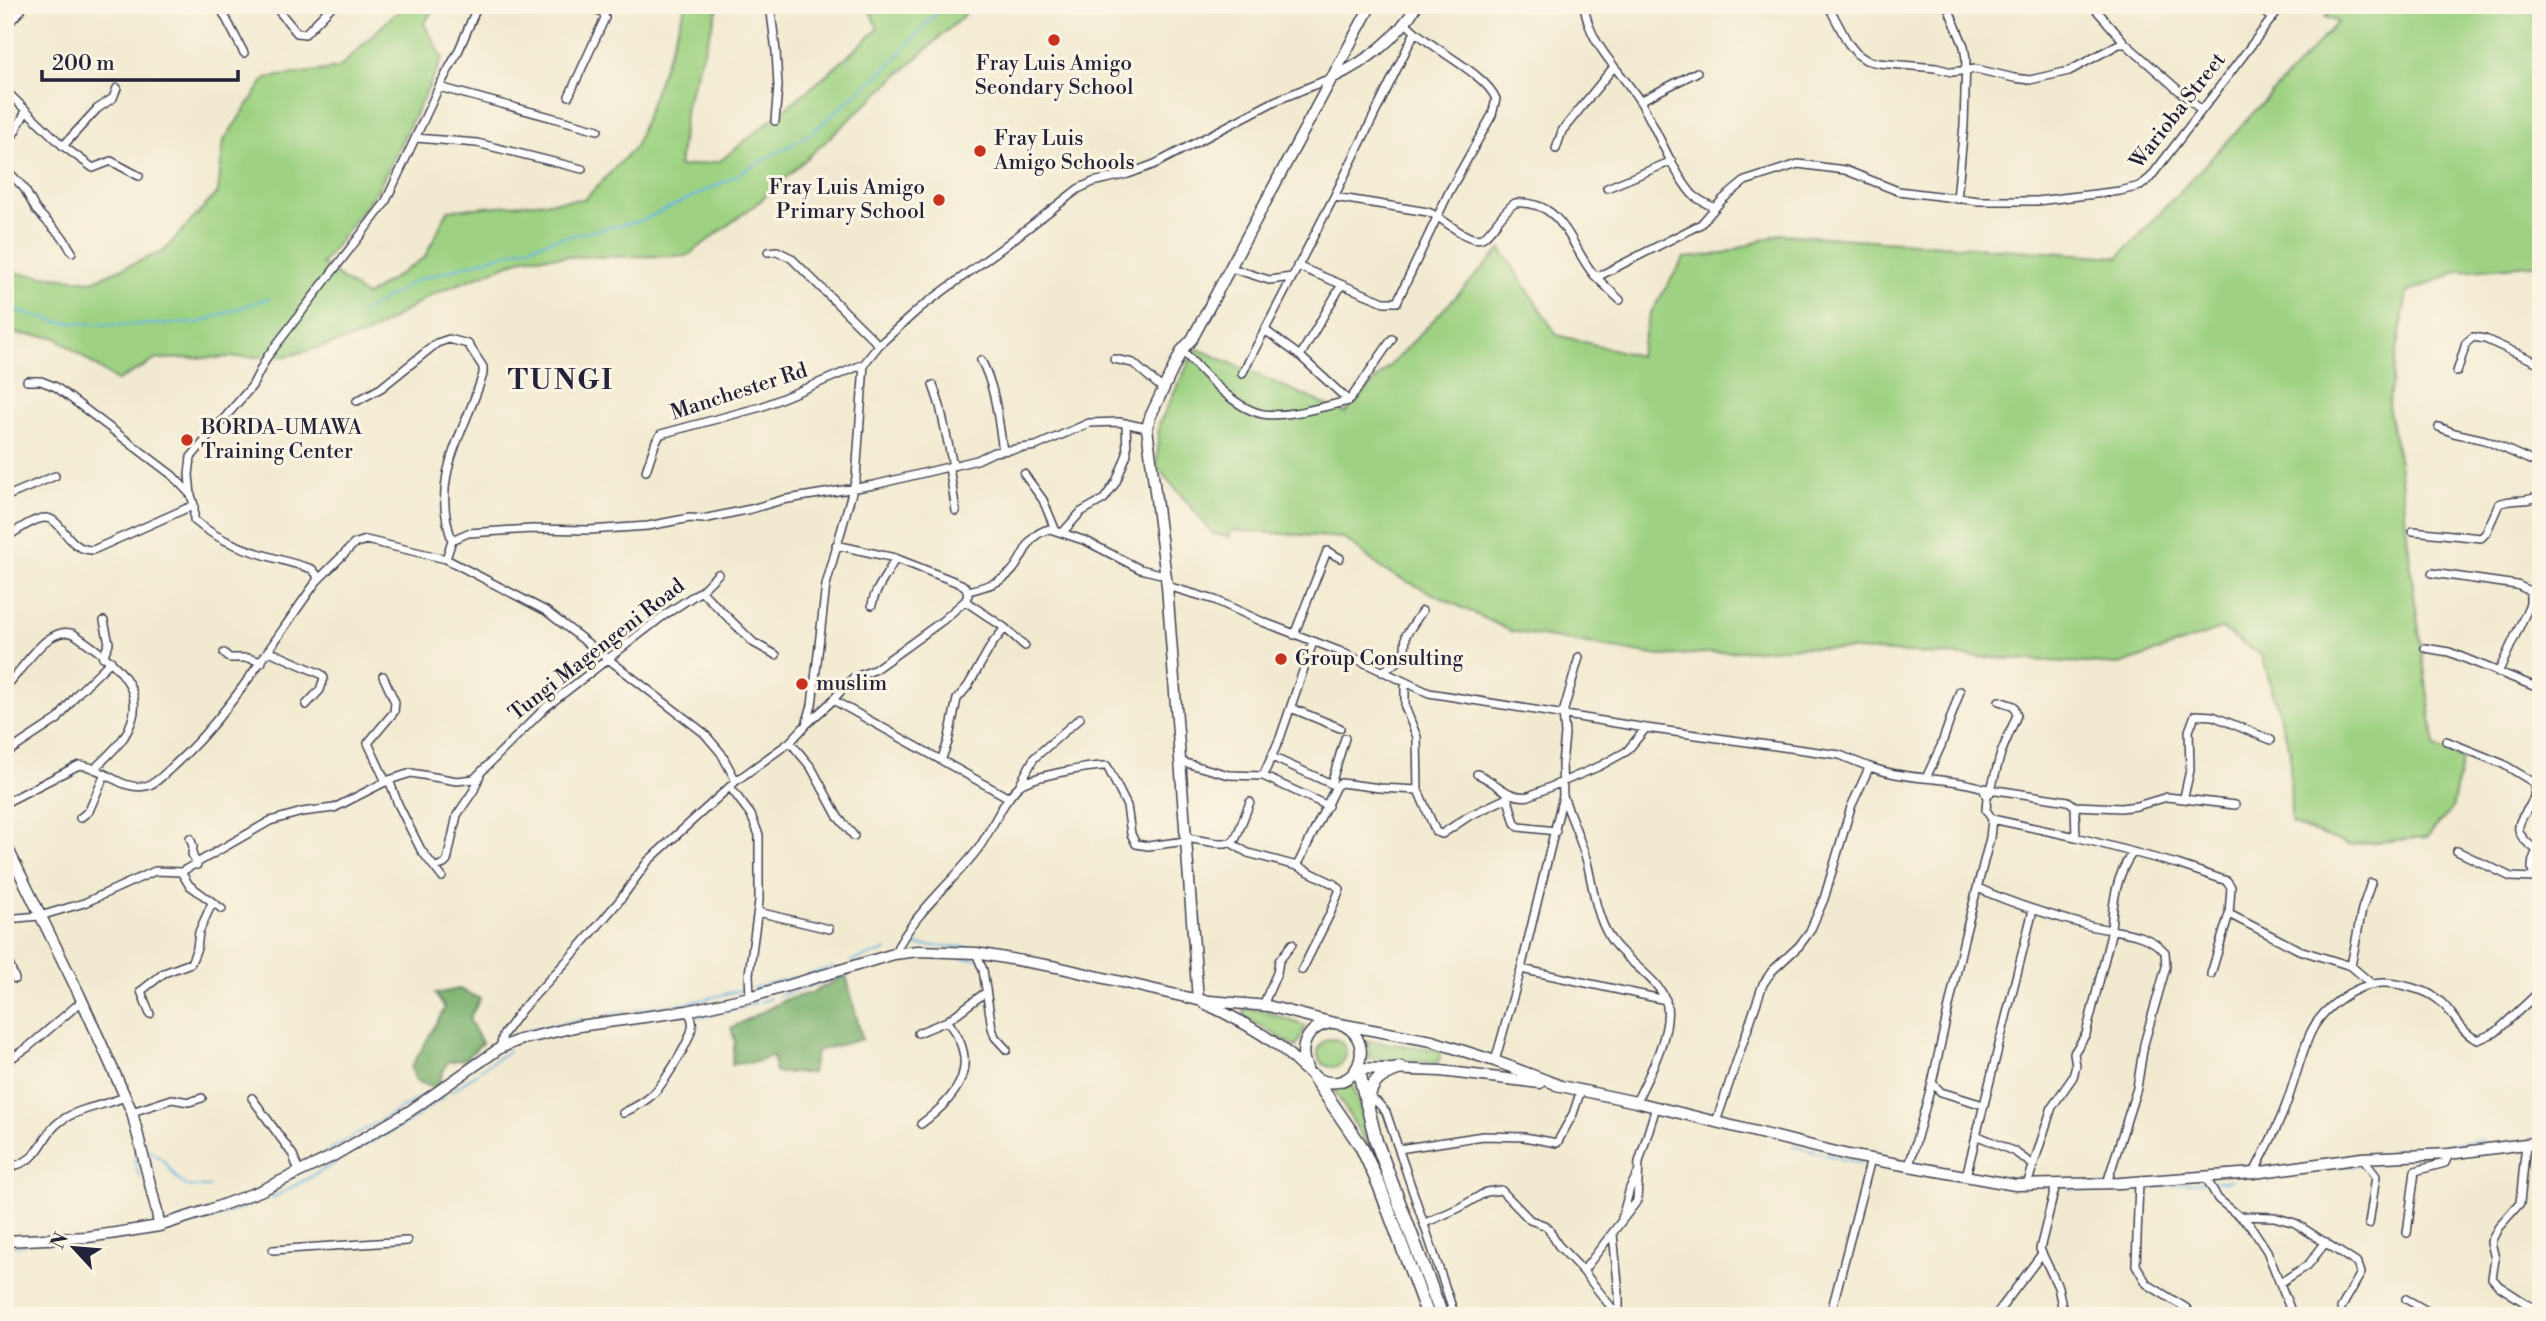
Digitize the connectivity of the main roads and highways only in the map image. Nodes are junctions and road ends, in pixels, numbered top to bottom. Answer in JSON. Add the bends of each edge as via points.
{"nodes":[{"id":1,"x":1371,"y":5,"type":"edge"},
{"id":2,"x":1417,"y":5,"type":"edge"},
{"id":3,"x":1332,"y":78,"type":"junction"},
{"id":4,"x":1255,"y":223,"type":"junction"},
{"id":5,"x":1192,"y":340,"type":"junction"},
{"id":6,"x":5,"y":843,"type":"edge"},
{"id":7,"x":1198,"y":1000,"type":"junction"},
{"id":8,"x":1338,"y":1023,"type":"junction"},
{"id":9,"x":1358,"y":1068,"type":"junction"},
{"id":10,"x":1400,"y":1068,"type":"junction"},
{"id":11,"x":1311,"y":1073,"type":"junction"},
{"id":12,"x":1561,"y":1086,"type":"junction"},
{"id":13,"x":1369,"y":1119,"type":"junction"},
{"id":14,"x":2541,"y":1142,"type":"edge"},
{"id":15,"x":159,"y":1226,"type":"junction"},
{"id":16,"x":5,"y":1241,"type":"edge"},
{"id":17,"x":1429,"y":1316,"type":"edge"},
{"id":18,"x":1442,"y":1316,"type":"edge"}],
"edges":[{"from":1,"to":3,"type":"main road"},
{"from":2,"to":3,"type":"main road","via":[[1406,23],[1362,64]]},
{"from":3,"to":4,"type":"main road"},
{"from":4,"to":5,"type":"main road"},
{"from":4,"to":5,"type":"main road","via":[[1236,250],[1191,334]]},
{"from":5,"to":7,"type":"main road","via":[[1182,350],[1147,428],[1166,580]]},
{"from":6,"to":15,"type":"main road","via":[[132,1112]]},
{"from":7,"to":8,"type":"main road","via":[[1263,1005]]},
{"from":7,"to":11,"type":"main road","via":[[1266,1037]]},
{"from":7,"to":15,"type":"main road","via":[[976,953],[894,954],[750,997],[519,1040],[333,1156],[260,1191]]},
{"from":8,"to":9,"type":"main road","via":[[1351,1029],[1361,1045]]},
{"from":8,"to":11,"type":"main road","via":[[1315,1028],[1303,1045]]},
{"from":8,"to":12,"type":"main road","via":[[1432,1041]]},
{"from":9,"to":10,"type":"main road"},
{"from":9,"to":11,"type":"main road","via":[[1339,1082]]},
{"from":9,"to":13,"type":"main road"},
{"from":10,"to":12,"type":"main road"},
{"from":10,"to":13,"type":"main road","via":[[1373,1084]]},
{"from":11,"to":17,"type":"main road","via":[[1361,1146]]},
{"from":12,"to":14,"type":"main road","via":[[1871,1159],[2015,1185],[2254,1173]]},
{"from":13,"to":18,"type":"main road"},
{"from":15,"to":16,"type":"main road","via":[[87,1237]]}]}
